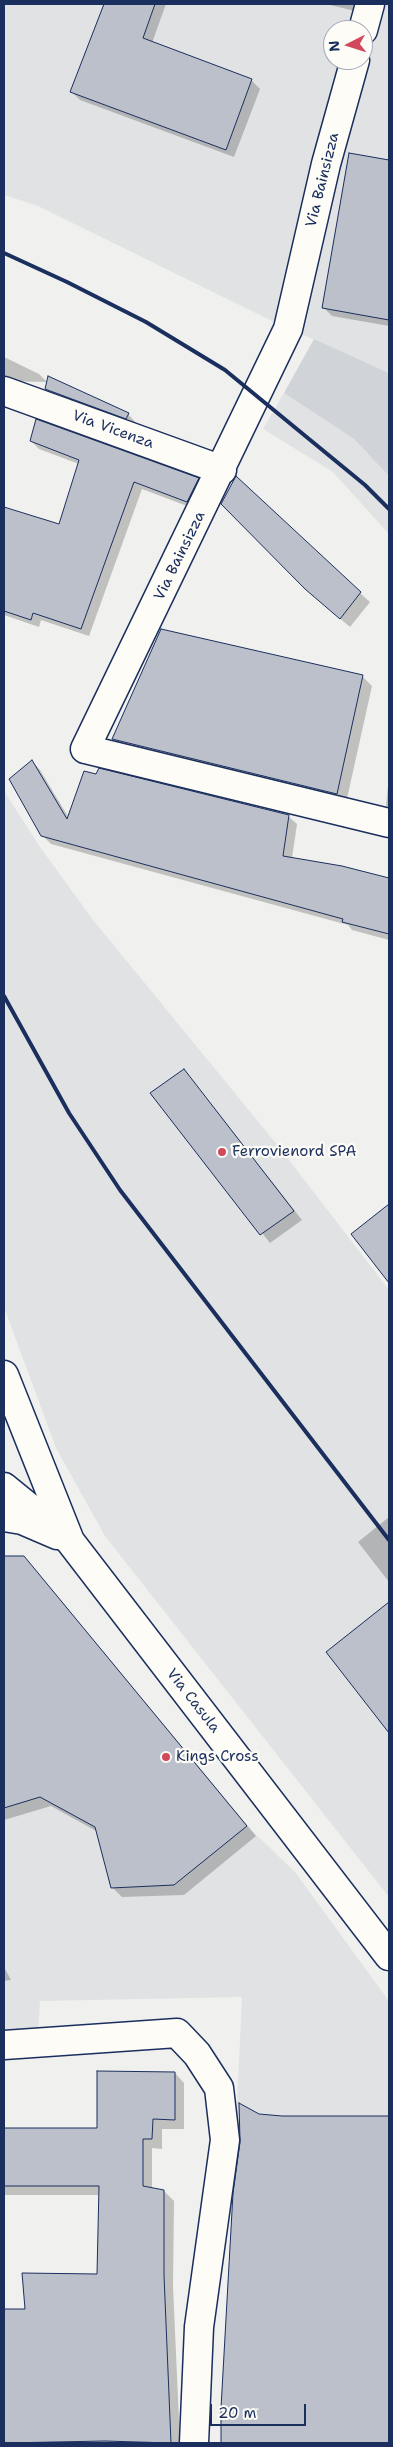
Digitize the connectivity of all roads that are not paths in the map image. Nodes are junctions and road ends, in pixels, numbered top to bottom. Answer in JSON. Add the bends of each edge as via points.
{"nodes":[{"id":1,"x":370,"y":4,"type":"edge"},
{"id":2,"x":366,"y":20,"type":"edge"},
{"id":3,"x":352,"y":70,"type":"edge"},
{"id":4,"x":4,"y":391,"type":"edge"},
{"id":5,"x":222,"y":470,"type":"junction"},
{"id":6,"x":389,"y":823,"type":"edge"},
{"id":7,"x":4,"y":1375,"type":"edge"},
{"id":8,"x":4,"y":1488,"type":"edge"},
{"id":9,"x":4,"y":1517,"type":"edge"},
{"id":10,"x":70,"y":1541,"type":"junction"},
{"id":11,"x":389,"y":1956,"type":"edge"},
{"id":12,"x":4,"y":2045,"type":"edge"},
{"id":13,"x":194,"y":2443,"type":"edge"}],
"edges":[{"from":1,"to":2,"type":"street"},
{"from":3,"to":5,"type":"street","name":"Via Bainsizza","via":[[326,164],[288,329]]},
{"from":4,"to":5,"type":"street","name":"Via Vicenza"},
{"from":5,"to":6,"type":"street","name":"Via Bainsizza","via":[[85,749]]},
{"from":7,"to":10,"type":"street"},
{"from":8,"to":10,"type":"street"},
{"from":9,"to":10,"type":"street","via":[[22,1520]]},
{"from":10,"to":11,"type":"street","name":"Via Casula"},
{"from":12,"to":13,"type":"street","via":[[177,2033],[197,2054],[218,2088],[225,2140],[199,2326]]}]}
